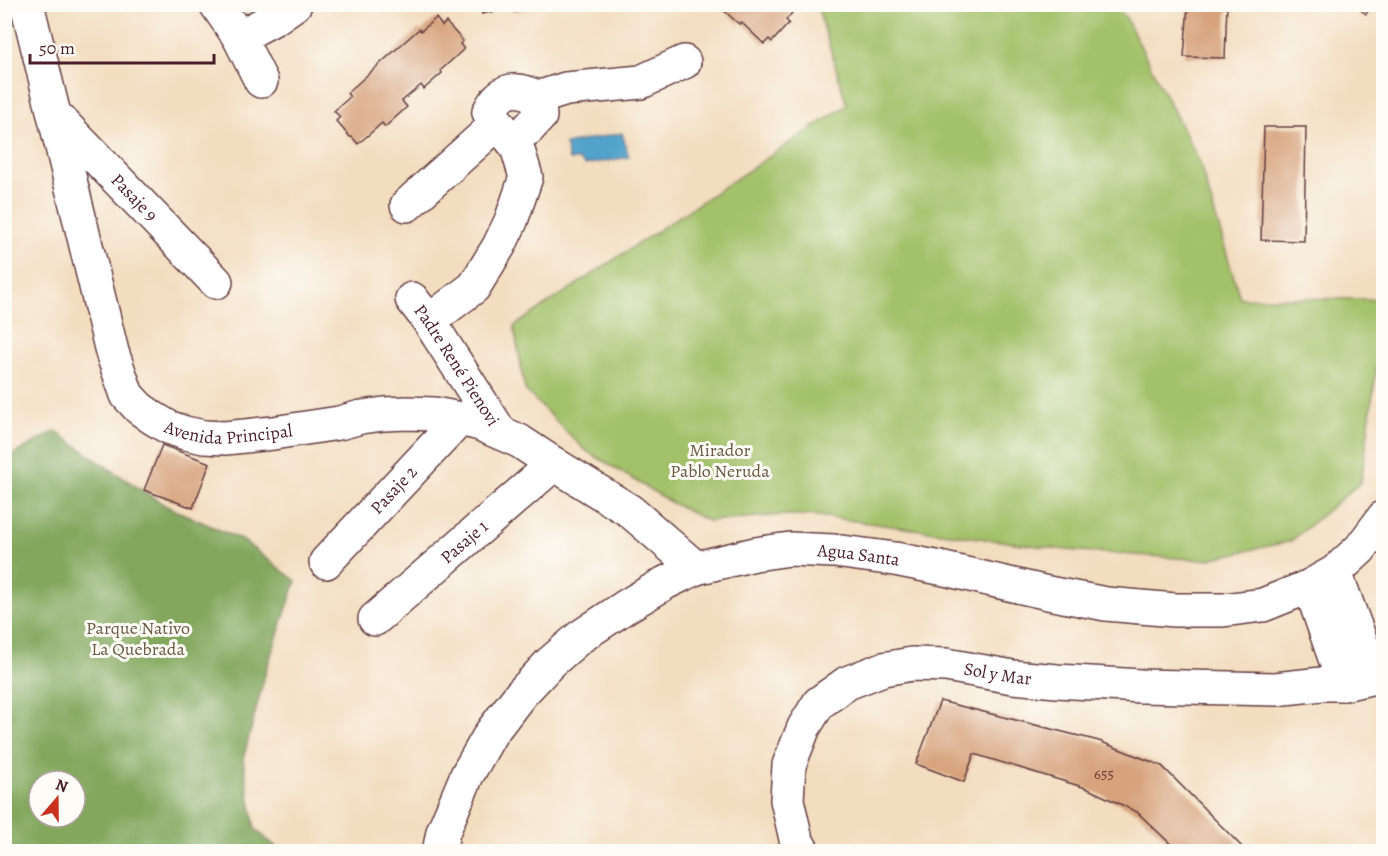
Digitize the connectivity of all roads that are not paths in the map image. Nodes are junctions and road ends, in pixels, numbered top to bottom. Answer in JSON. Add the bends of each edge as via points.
{"nodes":[{"id":1,"x":26,"y":4,"type":"edge"},
{"id":2,"x":216,"y":4,"type":"edge"},
{"id":3,"x":295,"y":4,"type":"edge"},
{"id":4,"x":239,"y":37,"type":"junction"},
{"id":5,"x":684,"y":62,"type":"dead end"},
{"id":6,"x":261,"y":81,"type":"dead end"},
{"id":7,"x":538,"y":98,"type":"junction"},
{"id":8,"x":53,"y":113,"type":"junction"},
{"id":9,"x":513,"y":126,"type":"junction"},
{"id":10,"x":407,"y":205,"type":"dead end"},
{"id":11,"x":216,"y":282,"type":"dead end"},
{"id":12,"x":460,"y":419,"type":"junction"},
{"id":13,"x":500,"y":432,"type":"junction"},
{"id":14,"x":554,"y":464,"type":"junction"},
{"id":15,"x":1383,"y":517,"type":"edge"},
{"id":16,"x":326,"y":562,"type":"dead end"},
{"id":17,"x":696,"y":568,"type":"junction"},
{"id":18,"x":1322,"y":579,"type":"junction"},
{"id":19,"x":375,"y":618,"type":"dead end"},
{"id":20,"x":1367,"y":678,"type":"edge"},
{"id":21,"x":439,"y":852,"type":"edge"},
{"id":22,"x":803,"y":852,"type":"edge"}],
"edges":[{"from":1,"to":8,"type":"street","name":"Avenida Principal"},
{"from":2,"to":4,"type":"street"},
{"from":3,"to":4,"type":"street"},
{"from":4,"to":6,"type":"street"},
{"from":5,"to":7,"type":"street","via":[[641,82],[566,89]]},
{"from":7,"to":9,"type":"street","via":[[540,116]]},
{"from":7,"to":9,"type":"street","via":[[526,91],[512,90],[495,100],[489,112]]},
{"from":8,"to":11,"type":"street","name":"Pasaje 9"},
{"from":8,"to":12,"type":"street","name":"Avenida Principal","via":[[112,352],[128,395],[139,408],[184,433],[225,438],[384,414]]},
{"from":9,"to":10,"type":"street"},
{"from":9,"to":13,"type":"street","name":"Padre René Pienovi","via":[[526,177],[499,246],[474,287],[421,310]]},
{"from":12,"to":13,"type":"street","name":"Avenida Principal"},
{"from":12,"to":16,"type":"street","name":"Pasaje 2"},
{"from":13,"to":14,"type":"street","name":"Avenida Principal"},
{"from":14,"to":17,"type":"street","name":"Avenida Principal","via":[[630,511]]},
{"from":14,"to":19,"type":"street","name":"Pasaje 1"},
{"from":15,"to":18,"type":"street","name":"Agua Santa","via":[[1360,549]]},
{"from":17,"to":18,"type":"street","name":"Agua Santa","via":[[790,549],[834,551],[895,559],[1094,602],[1175,610],[1263,605]]},
{"from":17,"to":21,"type":"street","name":"Agua Santa","via":[[580,637],[528,687],[490,733],[467,775],[443,832]]},
{"from":18,"to":20,"type":"street","name":"Sol y Mar"},
{"from":20,"to":22,"type":"street","name":"Sol y Mar","via":[[1275,689],[1141,686],[1013,677],[946,665],[912,664],[883,669],[847,683],[819,704],[804,727],[789,765],[787,800]]}]}
